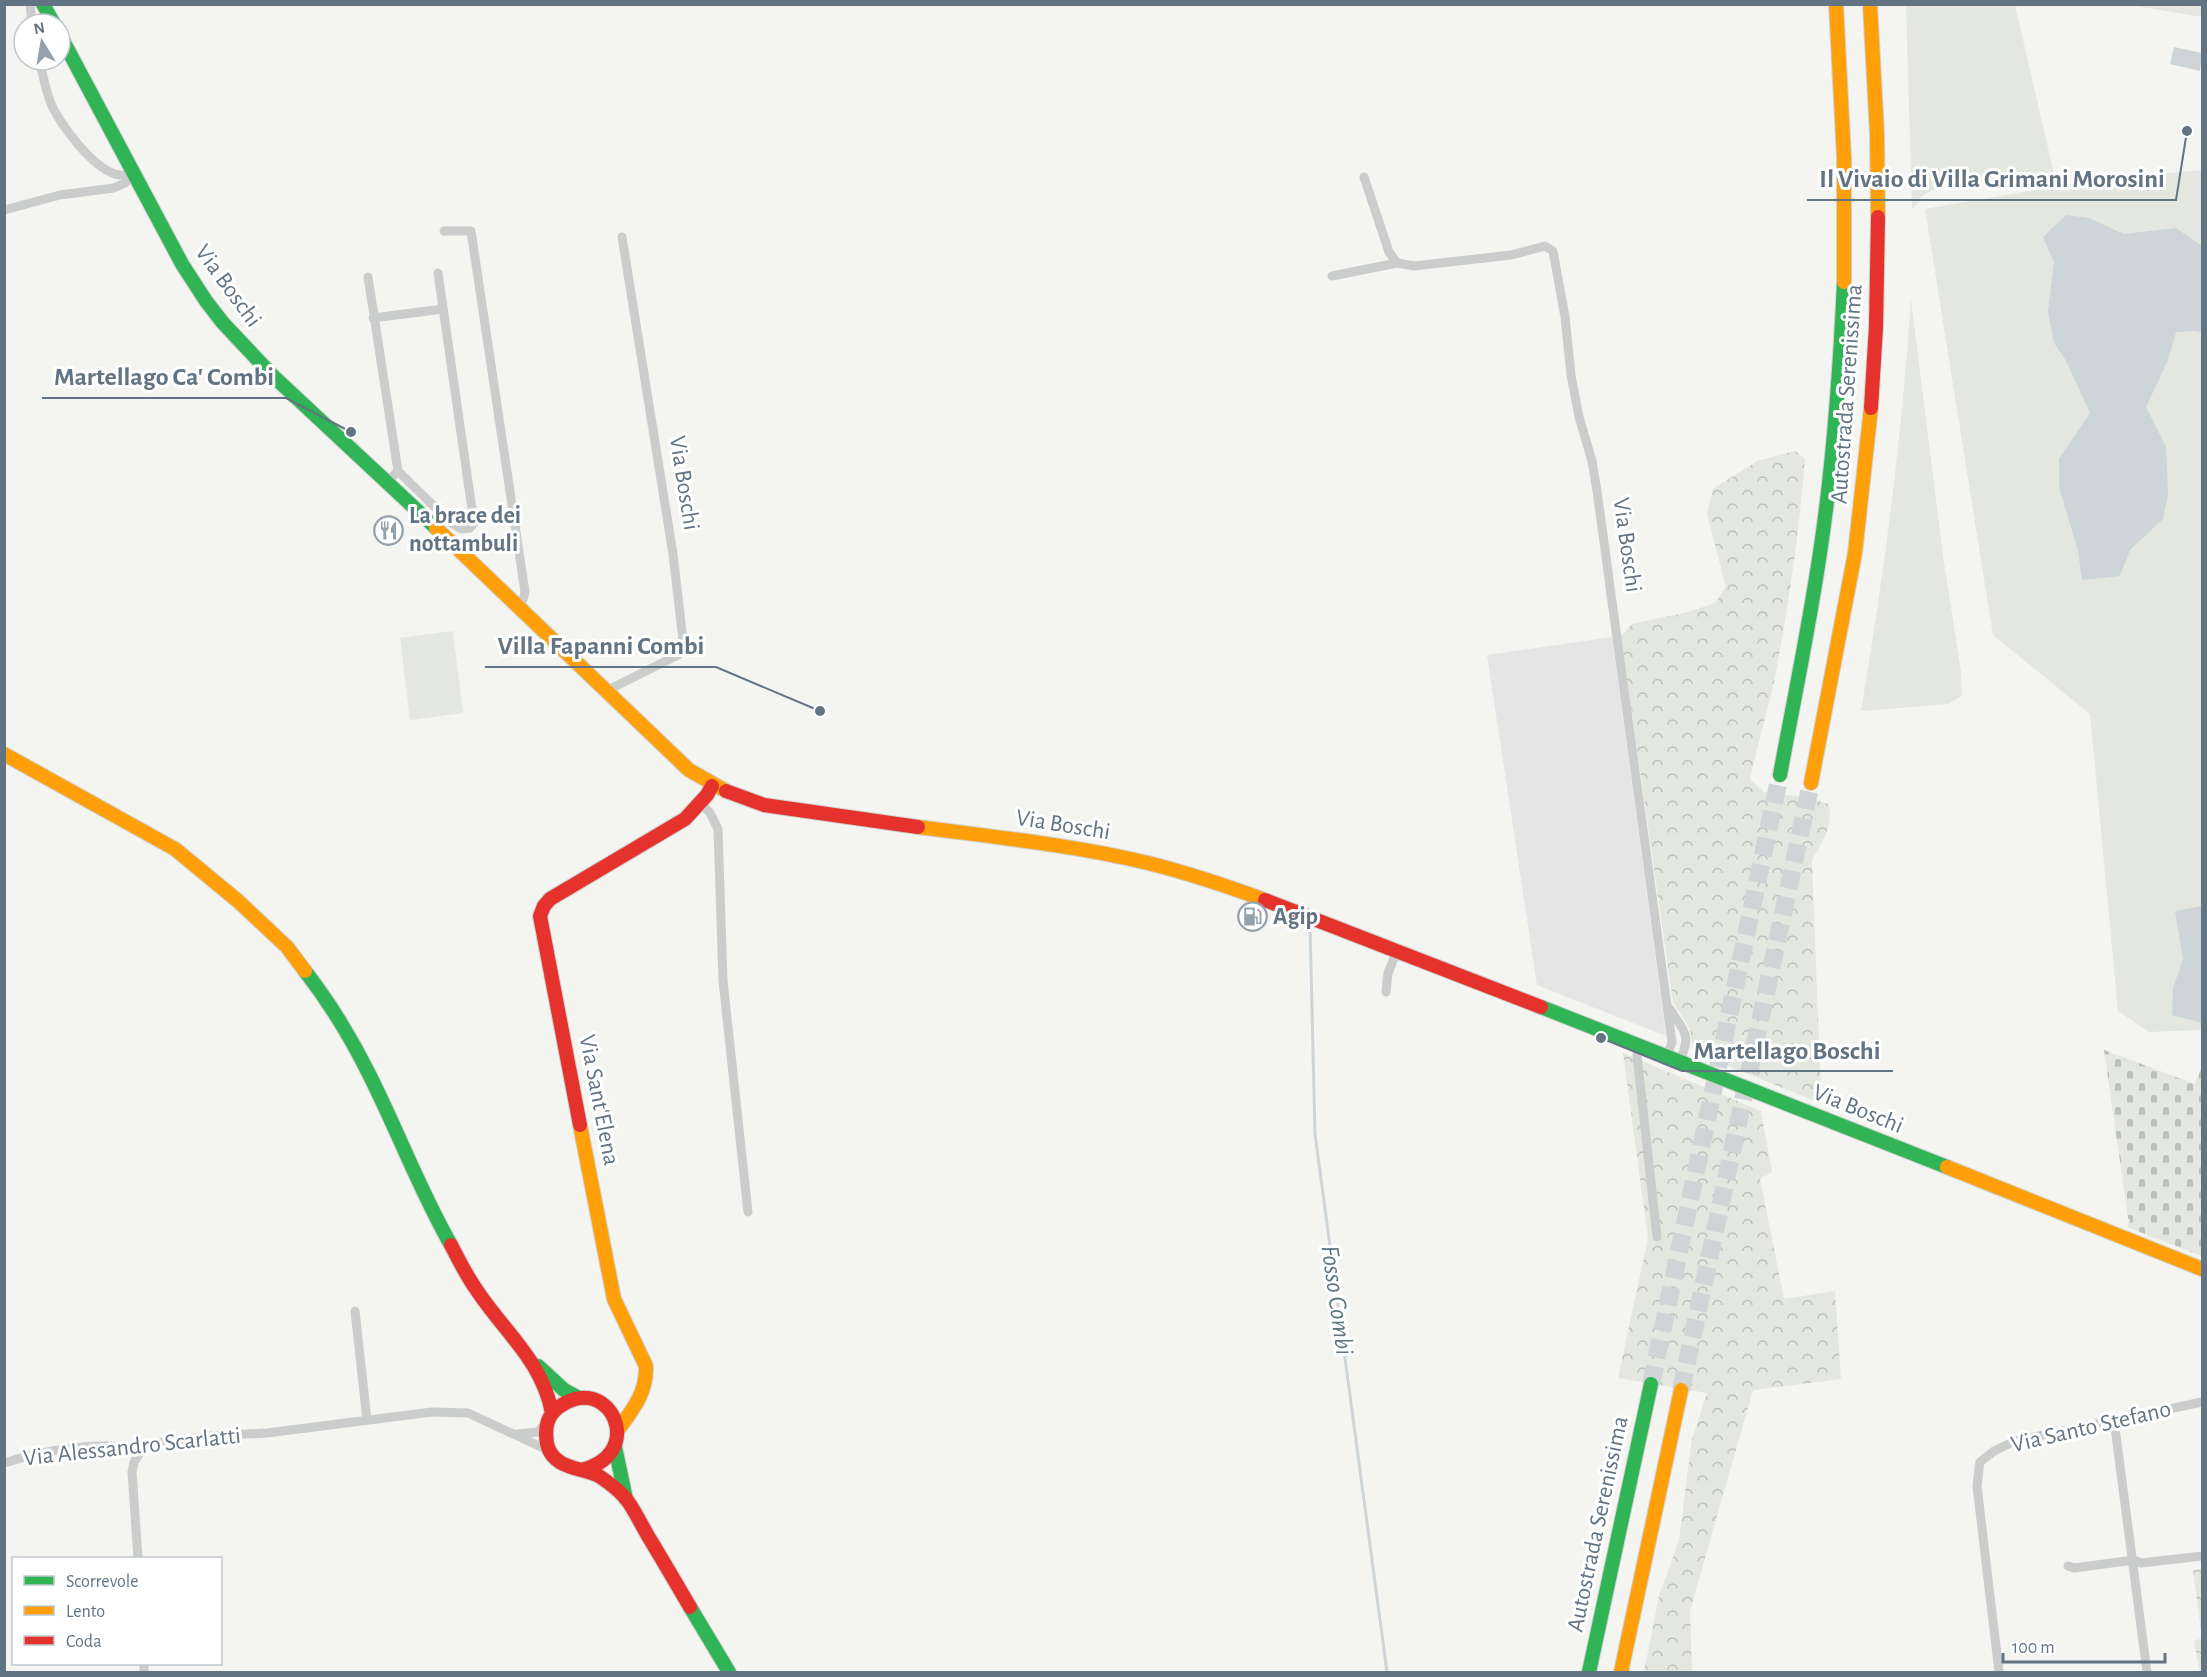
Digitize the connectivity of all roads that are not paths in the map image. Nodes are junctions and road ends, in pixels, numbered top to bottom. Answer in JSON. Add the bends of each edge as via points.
{"nodes":[{"id":1,"x":1836,"y":4,"type":"edge"},
{"id":2,"x":1870,"y":4,"type":"edge"},
{"id":3,"x":72,"y":58,"type":"edge"},
{"id":4,"x":42,"y":72,"type":"edge"},
{"id":5,"x":134,"y":174,"type":"junction"},
{"id":6,"x":1364,"y":177,"type":"dead end"},
{"id":7,"x":4,"y":210,"type":"edge"},
{"id":8,"x":444,"y":231,"type":"dead end"},
{"id":9,"x":622,"y":237,"type":"dead end"},
{"id":10,"x":1398,"y":263,"type":"junction"},
{"id":11,"x":438,"y":273,"type":"dead end"},
{"id":12,"x":1332,"y":276,"type":"dead end"},
{"id":13,"x":369,"y":277,"type":"dead end"},
{"id":14,"x":443,"y":309,"type":"junction"},
{"id":15,"x":374,"y":318,"type":"junction"},
{"id":16,"x":398,"y":471,"type":"junction"},
{"id":17,"x":387,"y":482,"type":"junction"},
{"id":18,"x":518,"y":607,"type":"junction"},
{"id":19,"x":607,"y":692,"type":"junction"},
{"id":20,"x":4,"y":754,"type":"edge"},
{"id":21,"x":1780,"y":775,"type":"tunnel mouth"},
{"id":22,"x":1811,"y":783,"type":"tunnel mouth"},
{"id":23,"x":712,"y":786,"type":"junction"},
{"id":24,"x":700,"y":802,"type":"junction"},
{"id":25,"x":1396,"y":951,"type":"junction"},
{"id":26,"x":1386,"y":992,"type":"dead end"},
{"id":27,"x":1667,"y":1004,"type":"junction"},
{"id":28,"x":1640,"y":1045,"type":"junction"},
{"id":29,"x":1667,"y":1056,"type":"junction"},
{"id":30,"x":1680,"y":1062,"type":"junction"},
{"id":31,"x":748,"y":1212,"type":"dead end"},
{"id":32,"x":1657,"y":1237,"type":"dead end"},
{"id":33,"x":2202,"y":1269,"type":"edge"},
{"id":34,"x":355,"y":1311,"type":"dead end"},
{"id":35,"x":530,"y":1359,"type":"junction"},
{"id":36,"x":1651,"y":1384,"type":"tunnel mouth"},
{"id":37,"x":1681,"y":1390,"type":"tunnel mouth"},
{"id":38,"x":579,"y":1398,"type":"junction"},
{"id":39,"x":639,"y":1400,"type":"junction"},
{"id":40,"x":2202,"y":1402,"type":"edge"},
{"id":41,"x":606,"y":1406,"type":"junction"},
{"id":42,"x":549,"y":1418,"type":"junction"},
{"id":43,"x":367,"y":1420,"type":"junction"},
{"id":44,"x":2114,"y":1420,"type":"junction"},
{"id":45,"x":617,"y":1431,"type":"junction"},
{"id":46,"x":512,"y":1433,"type":"junction"},
{"id":47,"x":615,"y":1447,"type":"junction"},
{"id":48,"x":141,"y":1451,"type":"junction"},
{"id":49,"x":550,"y":1451,"type":"junction"},
{"id":50,"x":4,"y":1463,"type":"edge"},
{"id":51,"x":581,"y":1470,"type":"junction"},
{"id":52,"x":626,"y":1499,"type":"junction"},
{"id":53,"x":2202,"y":1556,"type":"edge"},
{"id":54,"x":138,"y":1557,"type":"edge"},
{"id":55,"x":2134,"y":1560,"type":"junction"},
{"id":56,"x":2068,"y":1566,"type":"dead end"},
{"id":57,"x":729,"y":1672,"type":"edge"},
{"id":58,"x":1589,"y":1672,"type":"edge"},
{"id":59,"x":1621,"y":1672,"type":"edge"},
{"id":60,"x":1999,"y":1672,"type":"edge"},
{"id":61,"x":2147,"y":1672,"type":"edge"}],
"edges":[{"from":1,"to":21,"type":"main road","name":"Autostrada Serenissima","via":[[1846,204],[1838,402],[1809,622]]},
{"from":2,"to":22,"type":"main road","name":"Autostrada Serenissima","via":[[1878,103],[1879,209],[1872,410],[1860,521]]},
{"from":3,"to":5,"type":"main road","name":"Via Boschi"},
{"from":4,"to":5,"type":"street","via":[[50,102],[82,149],[107,171],[119,176]]},
{"from":5,"to":7,"type":"street","via":[[114,188],[60,195]]},
{"from":5,"to":17,"type":"main road","name":"Via Boschi","via":[[187,272],[223,323],[272,375]]},
{"from":6,"to":10,"type":"street","via":[[1389,252]]},
{"from":8,"to":18,"type":"street","via":[[471,231],[525,592]]},
{"from":9,"to":19,"type":"street","name":"Via Boschi","via":[[673,554],[684,649]]},
{"from":10,"to":12,"type":"street","name":"Via Boschi"},
{"from":10,"to":27,"type":"street","name":"Via Boschi","via":[[1414,266],[1511,255],[1545,246],[1553,250],[1571,375],[1597,491]]},
{"from":11,"to":14,"type":"street"},
{"from":13,"to":15,"type":"street"},
{"from":14,"to":15,"type":"street"},
{"from":14,"to":16,"type":"street","via":[[474,523],[462,529],[451,523]]},
{"from":15,"to":16,"type":"street"},
{"from":16,"to":17,"type":"street"},
{"from":17,"to":18,"type":"main road","name":"Via Boschi"},
{"from":18,"to":19,"type":"main road","name":"Via Boschi"},
{"from":19,"to":23,"type":"main road","name":"Via Boschi","via":[[689,770]]},
{"from":20,"to":35,"type":"main road","via":[[175,849],[287,947],[326,999],[368,1071],[431,1210],[476,1290]]},
{"from":23,"to":24,"type":"main road"},
{"from":23,"to":25,"type":"main road","name":"Via Boschi","via":[[770,806],[1000,837],[1148,863],[1236,889]]},
{"from":24,"to":31,"type":"street","via":[[718,829],[723,981]]},
{"from":24,"to":39,"type":"main road","name":"Via Sant'Elena","via":[[686,819],[550,898],[540,916],[614,1299],[646,1366],[646,1386]]},
{"from":25,"to":26,"type":"street"},
{"from":25,"to":28,"type":"main road","name":"Via Boschi"},
{"from":27,"to":29,"type":"street","via":[[1672,1042]]},
{"from":27,"to":30,"type":"street","via":[[1687,1038]]},
{"from":28,"to":29,"type":"main road","name":"Via Boschi"},
{"from":28,"to":32,"type":"street","via":[[1637,1055]]},
{"from":29,"to":30,"type":"main road","name":"Via Boschi"},
{"from":30,"to":33,"type":"main road","name":"Via Boschi"},
{"from":34,"to":43,"type":"street"},
{"from":35,"to":38,"type":"main road","via":[[564,1390]]},
{"from":35,"to":42,"type":"main road","via":[[550,1398]]},
{"from":36,"to":58,"type":"main road","name":"Autostrada Serenissima"},
{"from":37,"to":59,"type":"main road"},
{"from":38,"to":41,"type":"main road"},
{"from":38,"to":42,"type":"main road","via":[[562,1403]]},
{"from":39,"to":41,"type":"main road","via":[[621,1408]]},
{"from":39,"to":45,"type":"main road"},
{"from":40,"to":44,"type":"street","name":"Via Santo Stefano"},
{"from":41,"to":45,"type":"main road"},
{"from":42,"to":46,"type":"street","via":[[534,1433]]},
{"from":42,"to":49,"type":"main road","via":[[546,1441]]},
{"from":43,"to":46,"type":"street","name":"Via Alessandro Scarlatti","via":[[432,1412],[468,1413]]},
{"from":43,"to":48,"type":"street","name":"Via Alessandro Scarlatti","via":[[163,1442]]},
{"from":44,"to":55,"type":"street"},
{"from":44,"to":60,"type":"street","name":"Via Santo Stefano","via":[[2015,1441],[1980,1462],[1977,1486]]},
{"from":45,"to":47,"type":"main road"},
{"from":46,"to":49,"type":"street","name":"Via Alessandro Scarlatti"},
{"from":47,"to":51,"type":"main road","via":[[602,1464]]},
{"from":47,"to":52,"type":"main road"},
{"from":48,"to":50,"type":"street","name":"Via Alessandro Scarlatti","via":[[126,1446],[74,1448]]},
{"from":48,"to":54,"type":"street","via":[[132,1472]]},
{"from":49,"to":51,"type":"main road","via":[[561,1463]]},
{"from":51,"to":52,"type":"main road","via":[[605,1480]]},
{"from":52,"to":57,"type":"main road"},
{"from":53,"to":55,"type":"street","via":[[2141,1563]]},
{"from":55,"to":56,"type":"street"},
{"from":55,"to":61,"type":"street"}]}
